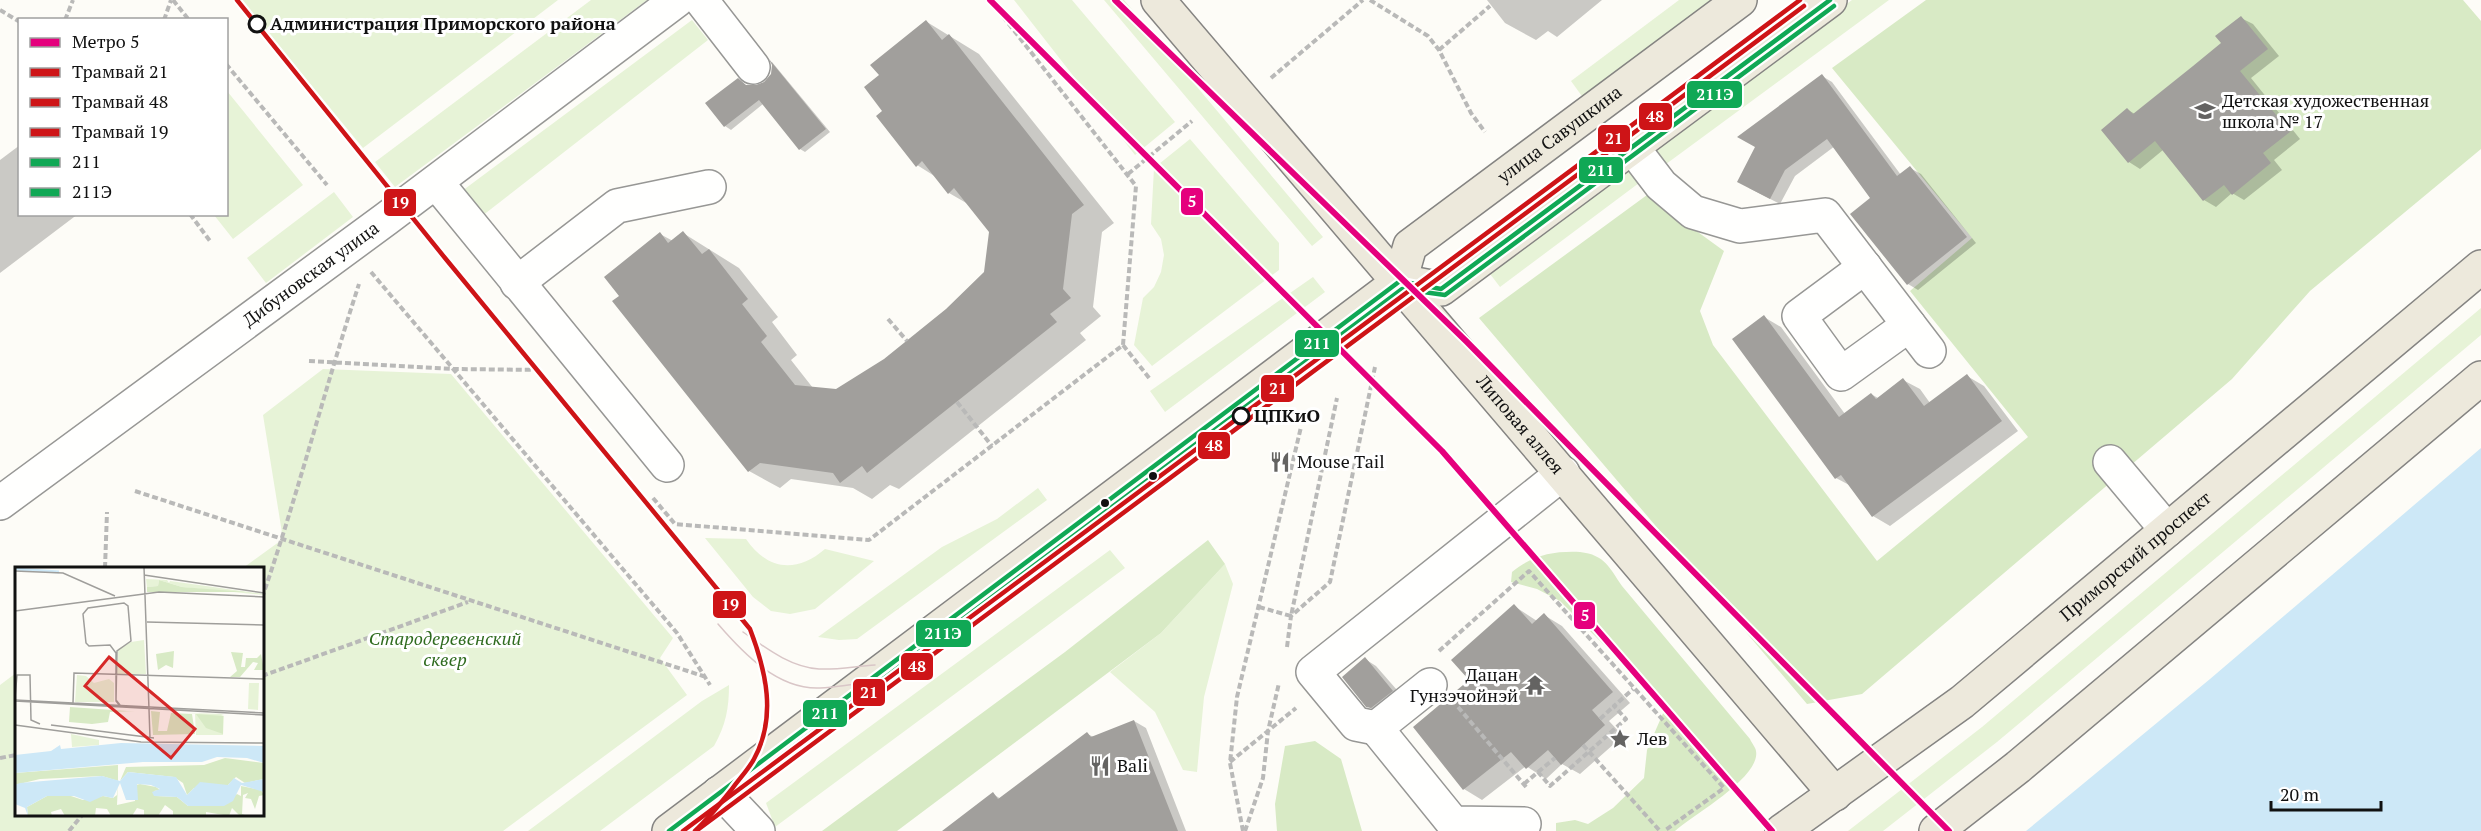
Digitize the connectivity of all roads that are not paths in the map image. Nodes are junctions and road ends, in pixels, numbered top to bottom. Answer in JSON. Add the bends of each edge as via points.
{"nodes":[{"id":1,"x":677,"y":0,"type":"edge"},
{"id":2,"x":701,"y":0,"type":"edge"},
{"id":3,"x":1158,"y":0,"type":"edge"},
{"id":4,"x":1740,"y":0,"type":"edge"},
{"id":5,"x":1830,"y":0,"type":"edge"},
{"id":6,"x":753,"y":67,"type":"dead end"},
{"id":7,"x":1632,"y":147,"type":"junction"},
{"id":8,"x":436,"y":182,"type":"junction"},
{"id":9,"x":709,"y":187,"type":"dead end"},
{"id":10,"x":1865,"y":267,"type":"junction"},
{"id":11,"x":2481,"y":267,"type":"edge"},
{"id":12,"x":1400,"y":281,"type":"junction"},
{"id":13,"x":517,"y":283,"type":"junction"},
{"id":14,"x":1909,"y":325,"type":"junction"},
{"id":15,"x":1929,"y":351,"type":"dead end"},
{"id":16,"x":2481,"y":378,"type":"edge"},
{"id":17,"x":2110,"y":462,"type":"dead end"},
{"id":18,"x":668,"y":465,"type":"dead end"},
{"id":19,"x":1563,"y":473,"type":"junction"},
{"id":20,"x":0,"y":503,"type":"edge"},
{"id":21,"x":2167,"y":530,"type":"junction"},
{"id":22,"x":1438,"y":682,"type":"road end"},
{"id":23,"x":1376,"y":728,"type":"junction"},
{"id":24,"x":719,"y":793,"type":"junction"},
{"id":25,"x":1835,"y":794,"type":"junction"},
{"id":26,"x":1524,"y":824,"type":"dead end"},
{"id":27,"x":669,"y":831,"type":"edge"},
{"id":28,"x":758,"y":831,"type":"edge"},
{"id":29,"x":1782,"y":831,"type":"edge"},
{"id":30,"x":1936,"y":831,"type":"edge"}],
"edges":[{"from":1,"to":8,"type":"street","name":"Дибуновская улица"},
{"from":2,"to":6,"type":"street"},
{"from":3,"to":12,"type":"main road","name":"Липовая аллея"},
{"from":4,"to":12,"type":"main road","name":"улица Савушкина","via":[[1410,246]]},
{"from":5,"to":7,"type":"main road"},
{"from":7,"to":10,"type":"street","via":[[1661,185],[1693,212],[1740,226],[1825,215]]},
{"from":7,"to":12,"type":"main road","via":[[1441,289]]},
{"from":8,"to":13,"type":"street"},
{"from":8,"to":20,"type":"street","name":"Дибуновская улица"},
{"from":9,"to":13,"type":"street","via":[[617,206]]},
{"from":10,"to":14,"type":"street"},
{"from":10,"to":14,"type":"street","via":[[1799,316],[1842,375]]},
{"from":11,"to":21,"type":"main road","name":"Приморский проспект"},
{"from":12,"to":19,"type":"main road","name":"Липовая аллея"},
{"from":12,"to":24,"type":"main road"},
{"from":13,"to":18,"type":"street"},
{"from":14,"to":15,"type":"street"},
{"from":16,"to":30,"type":"main road","via":[[2018,767]]},
{"from":17,"to":21,"type":"street"},
{"from":19,"to":23,"type":"street","via":[[1313,672],[1356,724]]},
{"from":19,"to":25,"type":"main road","name":"Липовая аллея"},
{"from":21,"to":25,"type":"main road","name":"Приморский проспект","via":[[1962,702]]},
{"from":22,"to":23,"type":"street"},
{"from":23,"to":26,"type":"street","via":[[1453,823]]},
{"from":24,"to":27,"type":"main road"},
{"from":24,"to":28,"type":"street"},
{"from":25,"to":29,"type":"main road","name":"Приморский проспект"}]}
